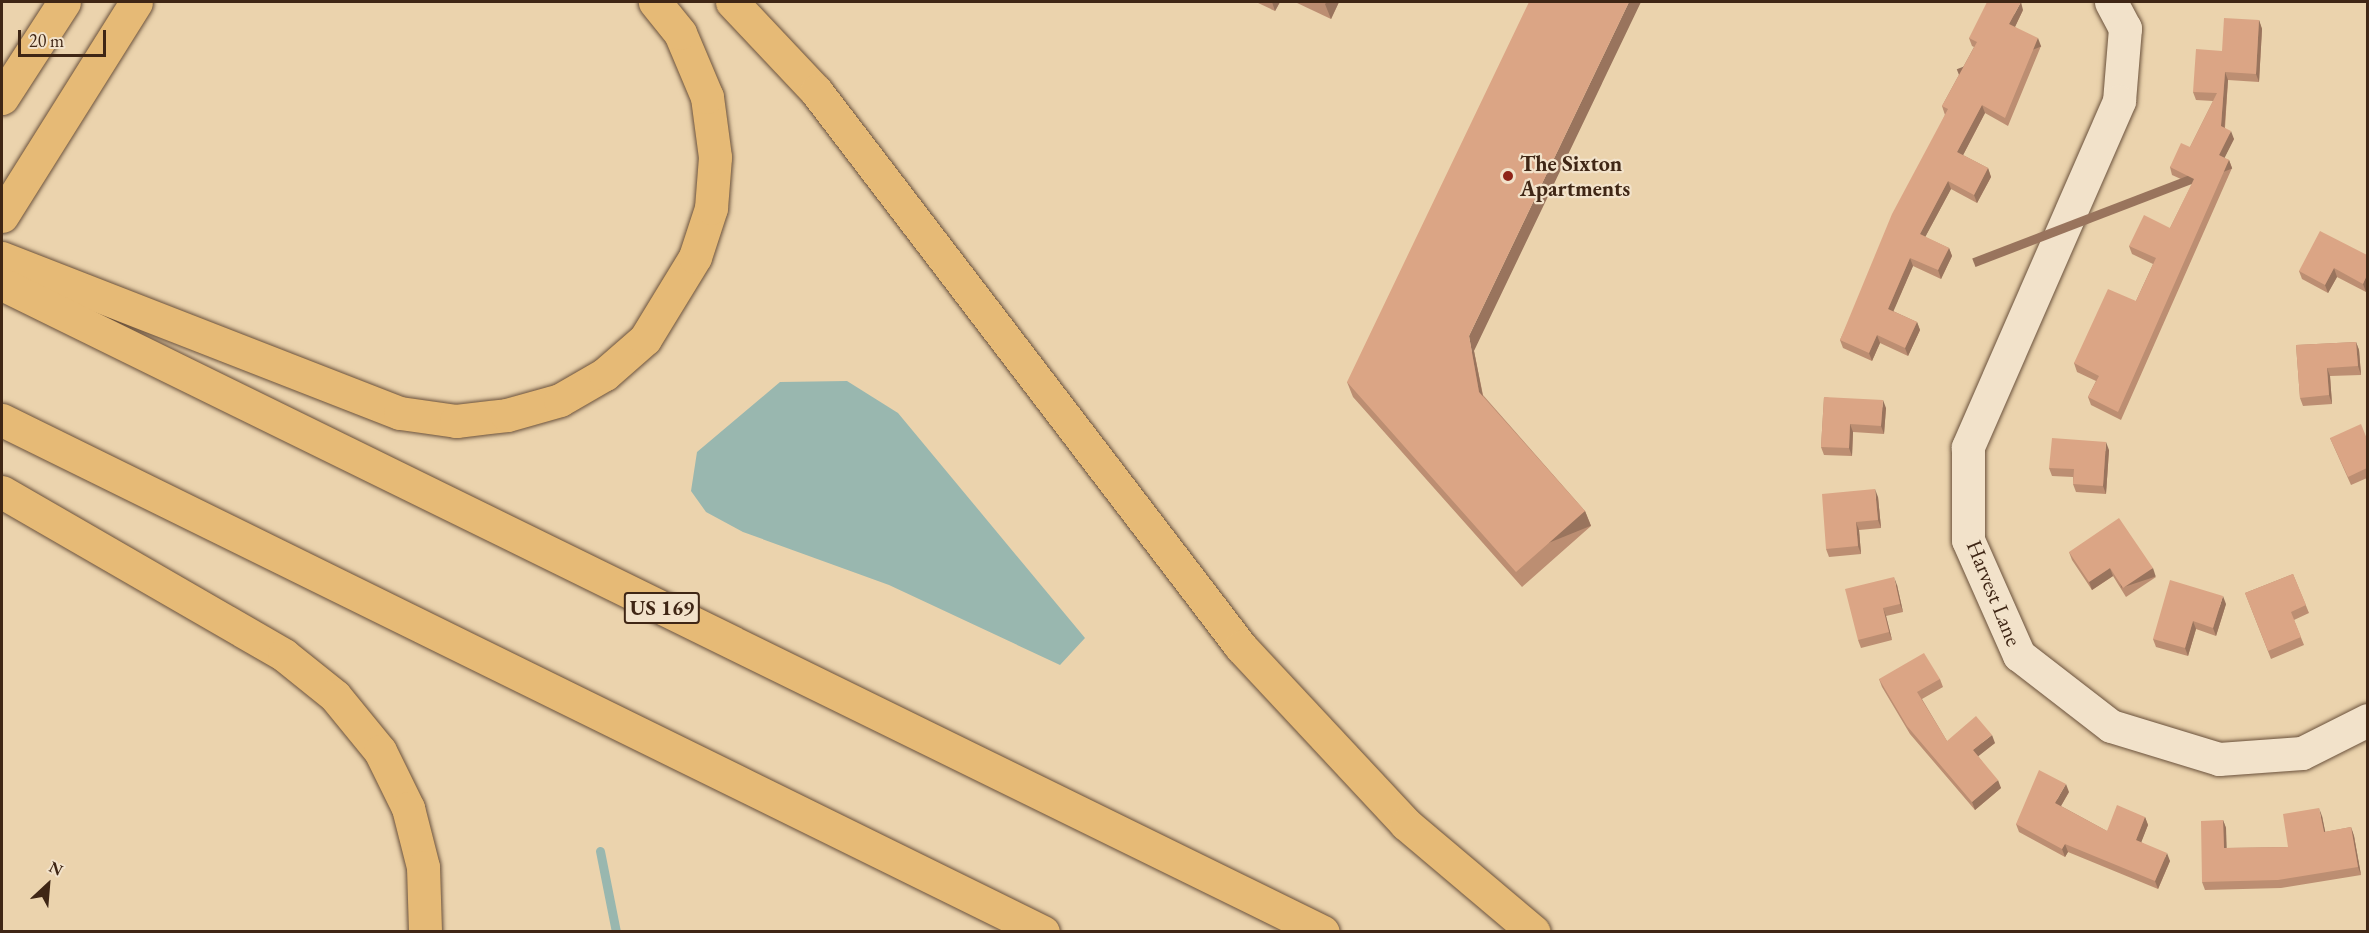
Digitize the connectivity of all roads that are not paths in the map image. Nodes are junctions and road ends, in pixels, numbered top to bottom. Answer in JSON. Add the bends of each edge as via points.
{"nodes":[{"id":1,"x":64,"y":2,"type":"edge"},
{"id":2,"x":136,"y":2,"type":"edge"},
{"id":3,"x":655,"y":2,"type":"edge"},
{"id":4,"x":732,"y":2,"type":"edge"},
{"id":5,"x":2111,"y":2,"type":"edge"},
{"id":6,"x":2,"y":98,"type":"edge"},
{"id":7,"x":2,"y":216,"type":"edge"},
{"id":8,"x":2,"y":258,"type":"edge"},
{"id":9,"x":2,"y":284,"type":"edge"},
{"id":10,"x":2,"y":420,"type":"edge"},
{"id":11,"x":2,"y":492,"type":"edge"},
{"id":12,"x":2367,"y":720,"type":"edge"},
{"id":13,"x":426,"y":932,"type":"edge"},
{"id":14,"x":1043,"y":932,"type":"edge"},
{"id":15,"x":1323,"y":932,"type":"edge"},
{"id":16,"x":1534,"y":932,"type":"edge"}],
"edges":[{"from":1,"to":6,"type":"main road"},
{"from":2,"to":7,"type":"main road"},
{"from":3,"to":8,"type":"main road","via":[[681,33],[707,97],[715,158],[711,208],[695,257],[645,339],[605,374],[560,400],[507,415],[456,421],[400,413]]},
{"from":4,"to":16,"type":"main road","via":[[816,91],[1240,647],[1406,824]]},
{"from":5,"to":12,"type":"street","name":"Harvest Lane","via":[[2125,28],[2119,101],[1968,447],[1968,540],[2019,655],[2111,726],[2219,759],[2302,753]]},
{"from":9,"to":15,"type":"main road","number":"US 169"},
{"from":10,"to":14,"type":"main road"},
{"from":11,"to":13,"type":"main road","via":[[284,655],[335,696],[380,751],[408,808],[423,867]]}]}
